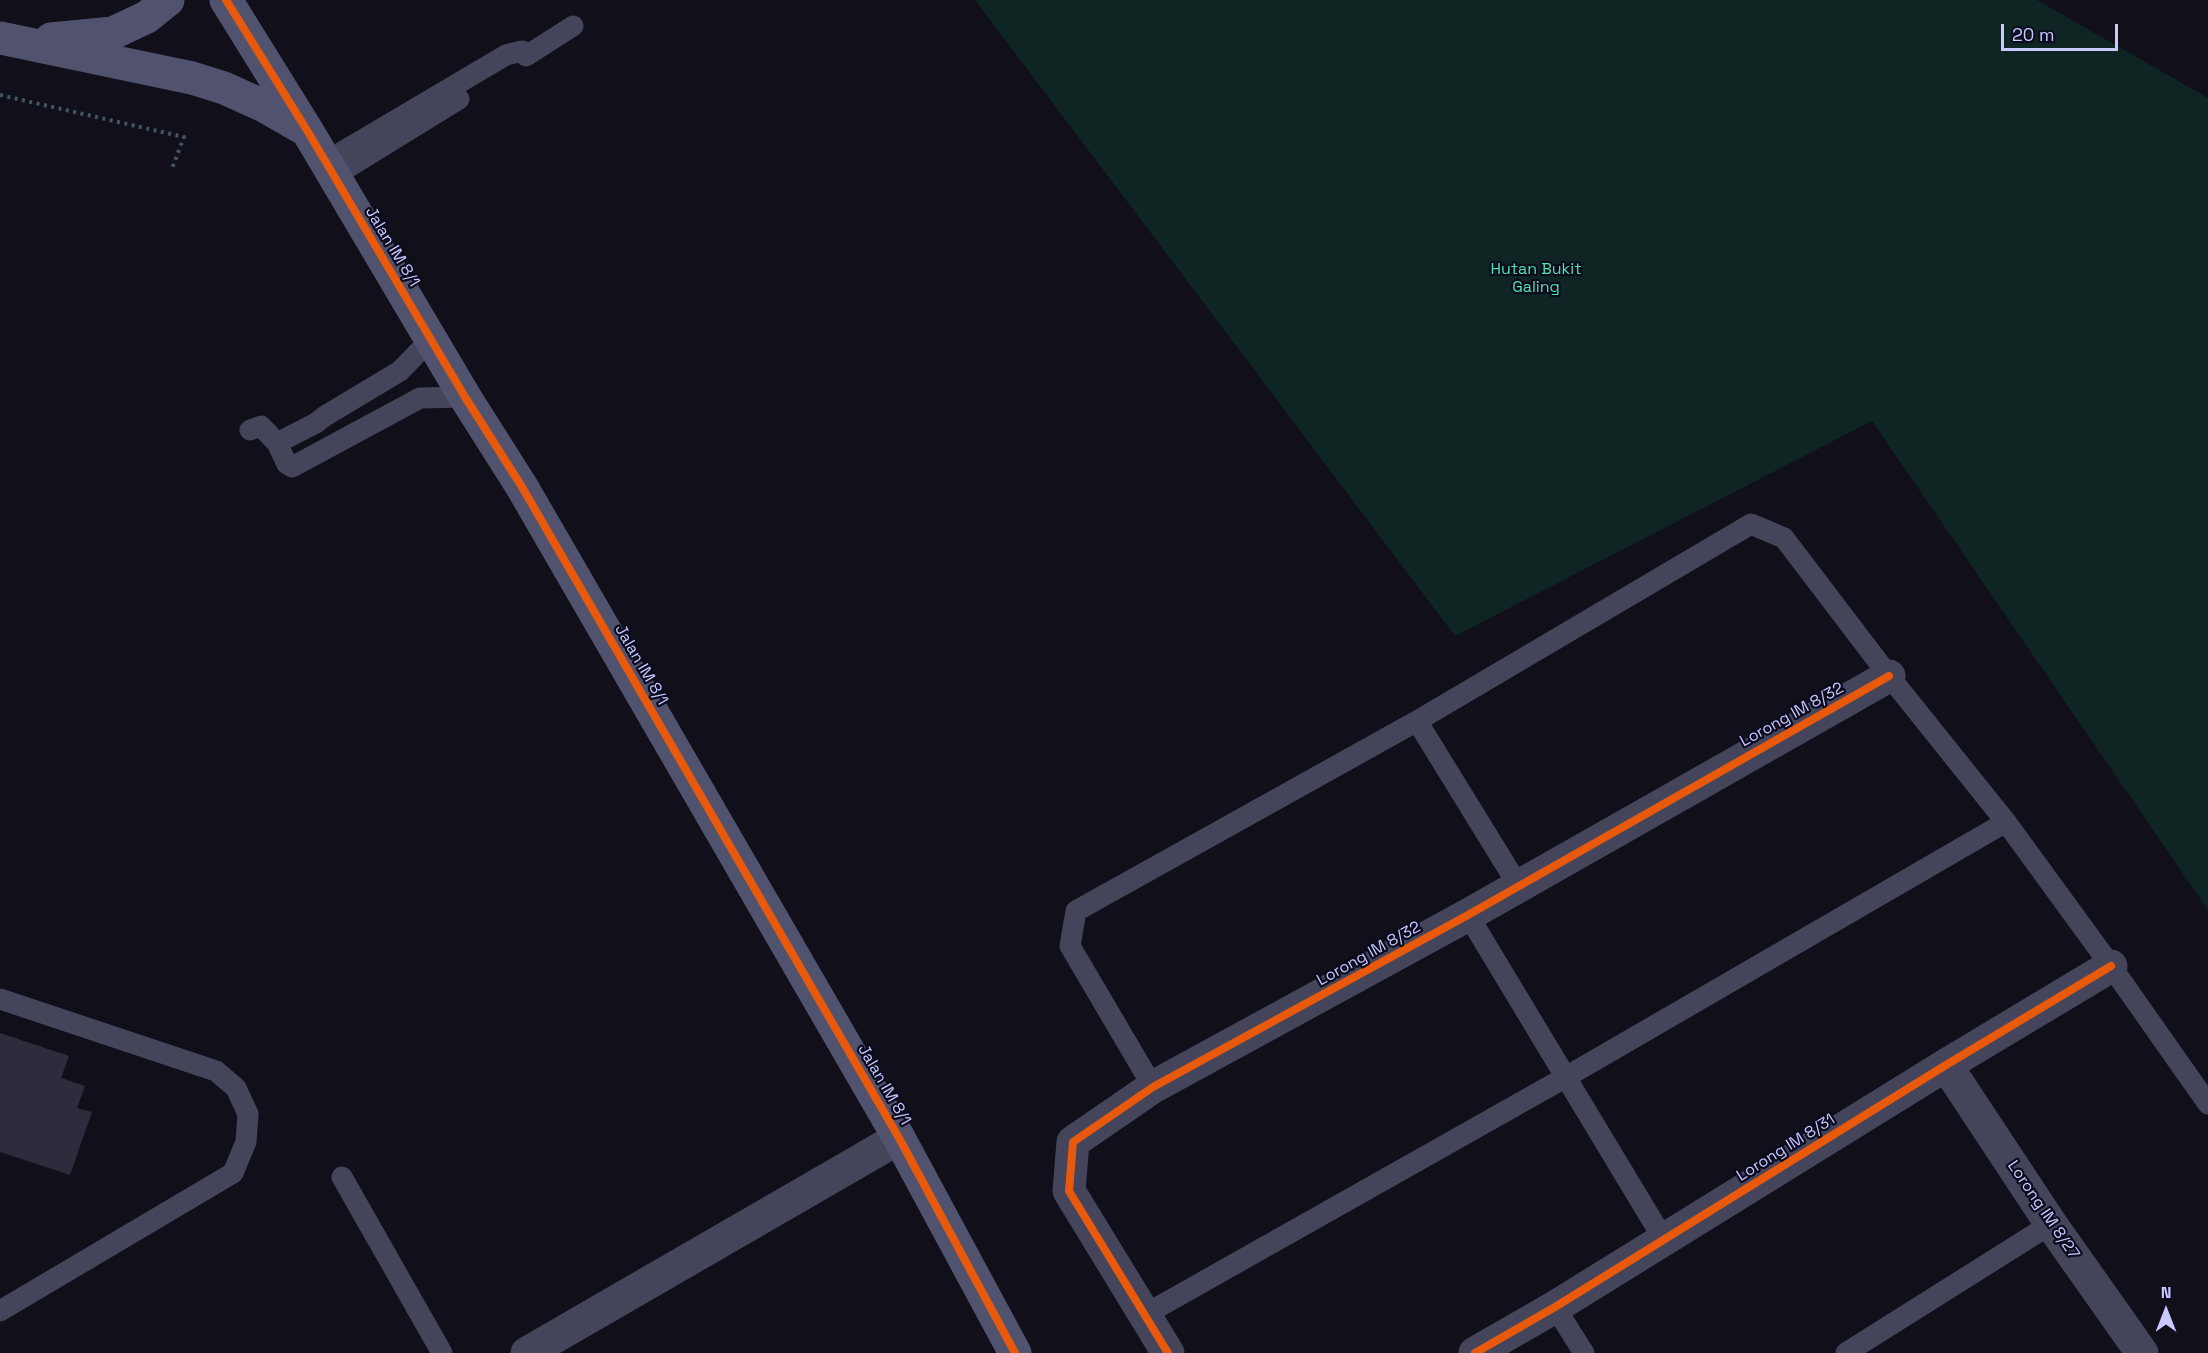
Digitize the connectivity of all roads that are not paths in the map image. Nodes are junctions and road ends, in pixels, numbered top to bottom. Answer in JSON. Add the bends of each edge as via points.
{"nodes":[{"id":1,"x":168,"y":0,"type":"edge"},
{"id":2,"x":226,"y":0,"type":"edge"},
{"id":3,"x":573,"y":26,"type":"dead end"},
{"id":4,"x":9,"y":40,"type":"edge"},
{"id":5,"x":308,"y":132,"type":"junction"},
{"id":6,"x":330,"y":169,"type":"junction"},
{"id":7,"x":431,"y":339,"type":"junction"},
{"id":8,"x":465,"y":397,"type":"junction"},
{"id":9,"x":250,"y":430,"type":"dead end"},
{"id":10,"x":277,"y":443,"type":"junction"},
{"id":11,"x":1889,"y":675,"type":"junction"},
{"id":12,"x":1418,"y":721,"type":"junction"},
{"id":13,"x":2006,"y":822,"type":"junction"},
{"id":14,"x":1518,"y":885,"type":"junction"},
{"id":15,"x":1468,"y":915,"type":"junction"},
{"id":16,"x":2111,"y":966,"type":"junction"},
{"id":17,"x":0,"y":999,"type":"edge"},
{"id":18,"x":1946,"y":1065,"type":"junction"},
{"id":19,"x":1566,"y":1077,"type":"junction"},
{"id":20,"x":1153,"y":1087,"type":"junction"},
{"id":21,"x":2208,"y":1104,"type":"edge"},
{"id":22,"x":899,"y":1138,"type":"junction"},
{"id":23,"x":342,"y":1177,"type":"dead end"},
{"id":24,"x":2051,"y":1224,"type":"junction"},
{"id":25,"x":1664,"y":1240,"type":"junction"},
{"id":26,"x":1555,"y":1307,"type":"junction"},
{"id":27,"x":0,"y":1311,"type":"edge"},
{"id":28,"x":1146,"y":1314,"type":"junction"},
{"id":29,"x":442,"y":1353,"type":"edge"},
{"id":30,"x":527,"y":1353,"type":"edge"},
{"id":31,"x":1015,"y":1353,"type":"edge"},
{"id":32,"x":1168,"y":1353,"type":"edge"},
{"id":33,"x":1475,"y":1353,"type":"edge"},
{"id":34,"x":1584,"y":1353,"type":"edge"},
{"id":35,"x":1846,"y":1353,"type":"edge"},
{"id":36,"x":2142,"y":1353,"type":"edge"}],
"edges":[{"from":1,"to":4,"type":"street","via":[[113,33]]},
{"from":2,"to":5,"type":"street","name":"Jalan IM 8/1"},
{"from":3,"to":6,"type":"lane","via":[[526,56],[522,51],[506,55]]},
{"from":4,"to":5,"type":"street","name":"Jalan IM 8/1","via":[[203,81],[264,106]]},
{"from":5,"to":6,"type":"street","name":"Jalan IM 8/1"},
{"from":6,"to":7,"type":"street","name":"Jalan IM 8/1"},
{"from":7,"to":8,"type":"street","name":"Jalan IM 8/1"},
{"from":7,"to":10,"type":"lane","via":[[400,371]]},
{"from":8,"to":10,"type":"lane","via":[[420,398],[292,467]]},
{"from":8,"to":22,"type":"street","name":"Jalan IM 8/1","via":[[522,487]]},
{"from":9,"to":10,"type":"lane","via":[[261,426]]},
{"from":11,"to":12,"type":"lane","via":[[1784,538],[1751,524]]},
{"from":11,"to":13,"type":"lane"},
{"from":11,"to":14,"type":"street","name":"Lorong IM 8/32"},
{"from":12,"to":14,"type":"lane"},
{"from":12,"to":20,"type":"lane","via":[[1076,911],[1070,946]]},
{"from":13,"to":16,"type":"lane"},
{"from":13,"to":19,"type":"lane"},
{"from":14,"to":15,"type":"street","name":"Lorong IM 8/32"},
{"from":15,"to":19,"type":"lane"},
{"from":15,"to":20,"type":"street","name":"Lorong IM 8/32"},
{"from":16,"to":18,"type":"street","name":"Lorong IM 8/31"},
{"from":16,"to":21,"type":"lane"},
{"from":17,"to":27,"type":"lane","via":[[216,1071],[236,1088],[248,1113],[246,1142],[233,1173]]},
{"from":18,"to":24,"type":"street","name":"Lorong IM 8/27"},
{"from":18,"to":25,"type":"street","name":"Lorong IM 8/31"},
{"from":19,"to":25,"type":"lane"},
{"from":19,"to":28,"type":"lane"},
{"from":20,"to":28,"type":"street","name":"Lorong IM 8/32","via":[[1073,1142],[1069,1191]]},
{"from":22,"to":30,"type":"street"},
{"from":22,"to":31,"type":"street","name":"Jalan IM 8/1"},
{"from":23,"to":29,"type":"lane"},
{"from":24,"to":35,"type":"lane"},
{"from":24,"to":36,"type":"street","name":"Lorong IM 8/27"},
{"from":25,"to":26,"type":"street","name":"Lorong IM 8/31"},
{"from":26,"to":33,"type":"street","name":"Lorong IM 8/31"},
{"from":26,"to":34,"type":"lane"},
{"from":28,"to":32,"type":"street","name":"Lorong IM 8/32"}]}
